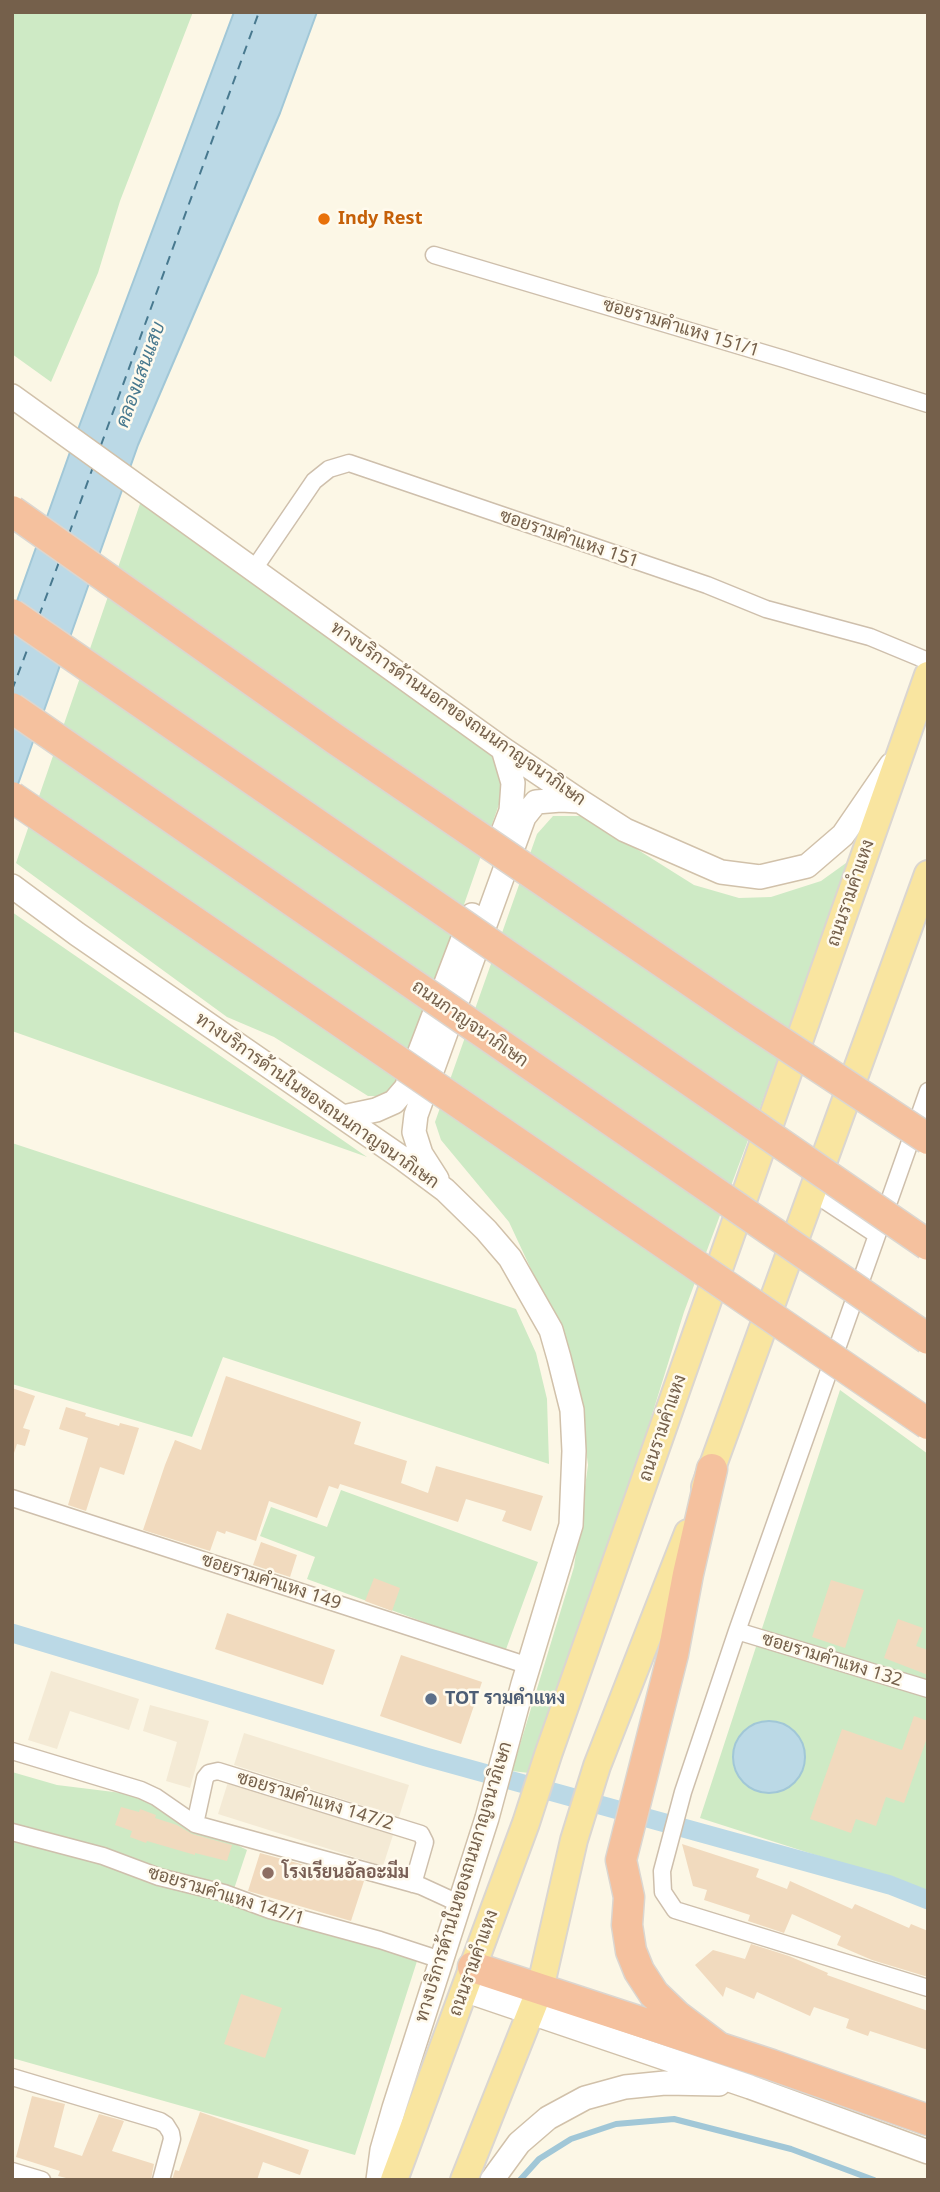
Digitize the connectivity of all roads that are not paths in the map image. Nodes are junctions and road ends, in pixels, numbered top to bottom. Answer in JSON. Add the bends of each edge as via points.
{"nodes":[{"id":1,"x":434,"y":255,"type":"dead end"},
{"id":2,"x":12,"y":396,"type":"edge"},
{"id":3,"x":928,"y":404,"type":"edge"},
{"id":4,"x":12,"y":511,"type":"edge"},
{"id":5,"x":254,"y":569,"type":"junction"},
{"id":6,"x":12,"y":614,"type":"edge"},
{"id":7,"x":928,"y":661,"type":"edge"},
{"id":8,"x":928,"y":675,"type":"edge"},
{"id":9,"x":12,"y":708,"type":"edge"},
{"id":10,"x":503,"y":749,"type":"junction"},
{"id":11,"x":902,"y":749,"type":"junction"},
{"id":12,"x":12,"y":797,"type":"edge"},
{"id":13,"x":580,"y":801,"type":"junction"},
{"id":14,"x":928,"y":874,"type":"edge"},
{"id":15,"x":12,"y":886,"type":"edge"},
{"id":16,"x":928,"y":1091,"type":"edge"},
{"id":17,"x":343,"y":1117,"type":"junction"},
{"id":18,"x":928,"y":1139,"type":"edge"},
{"id":19,"x":444,"y":1190,"type":"junction"},
{"id":20,"x":812,"y":1192,"type":"junction"},
{"id":21,"x":877,"y":1236,"type":"junction"},
{"id":22,"x":928,"y":1245,"type":"edge"},
{"id":23,"x":928,"y":1339,"type":"edge"},
{"id":24,"x":928,"y":1424,"type":"edge"},
{"id":25,"x":712,"y":1469,"type":"junction"},
{"id":26,"x":12,"y":1498,"type":"edge"},
{"id":27,"x":737,"y":1630,"type":"junction"},
{"id":28,"x":528,"y":1667,"type":"junction"},
{"id":29,"x":928,"y":1689,"type":"edge"},
{"id":30,"x":12,"y":1751,"type":"edge"},
{"id":31,"x":195,"y":1824,"type":"junction"},
{"id":32,"x":12,"y":1832,"type":"edge"},
{"id":33,"x":413,"y":1884,"type":"junction"},
{"id":34,"x":458,"y":1903,"type":"junction"},
{"id":35,"x":441,"y":1960,"type":"junction"},
{"id":36,"x":469,"y":1978,"type":"junction"},
{"id":37,"x":928,"y":1988,"type":"edge"},
{"id":38,"x":536,"y":2001,"type":"junction"},
{"id":39,"x":718,"y":2047,"type":"junction"},
{"id":40,"x":12,"y":2077,"type":"edge"},
{"id":41,"x":750,"y":2087,"type":"junction"},
{"id":42,"x":928,"y":2120,"type":"edge"},
{"id":43,"x":928,"y":2152,"type":"edge"},
{"id":44,"x":12,"y":2171,"type":"edge"},
{"id":45,"x":42,"y":2180,"type":"edge"},
{"id":46,"x":161,"y":2180,"type":"edge"},
{"id":47,"x":378,"y":2180,"type":"edge"},
{"id":48,"x":394,"y":2180,"type":"edge"},
{"id":49,"x":464,"y":2180,"type":"edge"},
{"id":50,"x":492,"y":2180,"type":"edge"}],
"edges":[{"from":1,"to":3,"type":"street","name":"ซอยรามคำแหง 151/1"},
{"from":2,"to":5,"type":"main road","name":"ทางบริการด้านนอกของถนนกาญจนาภิเษก"},
{"from":4,"to":18,"type":"highway","bridge":true,"via":[[335,739]]},
{"from":5,"to":7,"type":"street","name":"ซอยรามคำแหง 151","via":[[314,481],[329,469],[349,463],[766,609],[870,637]]},
{"from":5,"to":10,"type":"main road","name":"ทางบริการด้านนอกของถนนกาญจนาภิเษก"},
{"from":6,"to":22,"type":"highway","bridge":true},
{"from":8,"to":11,"type":"main road","name":"ถนนรามคำแหง"},
{"from":9,"to":23,"type":"highway","name":"ถนนกาญจนาภิเษก","bridge":true},
{"from":10,"to":13,"type":"main road","name":"ทางบริการด้านนอกของถนนกาญจนาภิเษก"},
{"from":10,"to":17,"type":"main road","via":[[513,783],[511,811],[407,1088],[394,1102]]},
{"from":11,"to":13,"type":"main road","name":"ทางบริการด้านนอกของถนนกาญจนาภิเษก","via":[[843,835],[807,866],[760,877],[721,872],[625,830]]},
{"from":11,"to":36,"type":"main road","name":"ถนนรามคำแหง"},
{"from":12,"to":24,"type":"highway","bridge":true},
{"from":13,"to":19,"type":"main road","via":[[536,802],[524,817],[416,1115],[414,1132],[421,1154]]},
{"from":14,"to":20,"type":"main road"},
{"from":15,"to":17,"type":"main road","name":"ทางบริการด้านในของถนนกาญจนาภิเษก"},
{"from":16,"to":21,"type":"street"},
{"from":17,"to":19,"type":"main road","name":"ทางบริการด้านในของถนนกาญจนาภิเษก"},
{"from":19,"to":28,"type":"main road","name":"ทางบริการด้านในของถนนกาญจนาภิเษก","via":[[510,1258],[535,1300],[551,1330],[572,1410],[571,1525]]},
{"from":20,"to":21,"type":"street"},
{"from":20,"to":25,"type":"main road"},
{"from":21,"to":27,"type":"street"},
{"from":25,"to":38,"type":"main road","via":[[597,1766],[574,1840]]},
{"from":25,"to":39,"type":"highway","via":[[673,1654],[621,1860],[629,1897],[631,1951],[639,1972],[654,1994]]},
{"from":26,"to":28,"type":"street","name":"ซอยรามคำแหง 149"},
{"from":27,"to":29,"type":"street","name":"ซอยรามคำแหง 132"},
{"from":27,"to":37,"type":"street","via":[[683,1792],[662,1871],[663,1892],[675,1910]]},
{"from":28,"to":34,"type":"main road","name":"ทางบริการด้านในของถนนกาญจนาภิเษก"},
{"from":30,"to":31,"type":"street","via":[[141,1790]]},
{"from":31,"to":33,"type":"street"},
{"from":31,"to":33,"type":"street","name":"ซอยรามคำแหง 147/2","via":[[205,1778],[218,1771],[421,1835],[425,1842]]},
{"from":32,"to":35,"type":"street","name":"ซอยรามคำแหง 147/1"},
{"from":33,"to":34,"type":"street"},
{"from":34,"to":35,"type":"main road","name":"ทางบริการด้านในของถนนกาญจนาภิเษก"},
{"from":35,"to":47,"type":"main road","name":"ทางบริการด้านในของถนนกาญจนาภิเษก","via":[[382,2150]]},
{"from":36,"to":38,"type":"highway"},
{"from":36,"to":48,"type":"main road","name":"ถนนรามคำแหง"},
{"from":38,"to":39,"type":"highway"},
{"from":38,"to":41,"type":"main road"},
{"from":38,"to":49,"type":"main road"},
{"from":39,"to":42,"type":"highway"},
{"from":40,"to":46,"type":"street","via":[[166,2125],[172,2139]]},
{"from":41,"to":43,"type":"main road"},
{"from":41,"to":50,"type":"main road","via":[[665,2083],[585,2098],[548,2118],[519,2143]]},
{"from":44,"to":45,"type":"street"}]}
